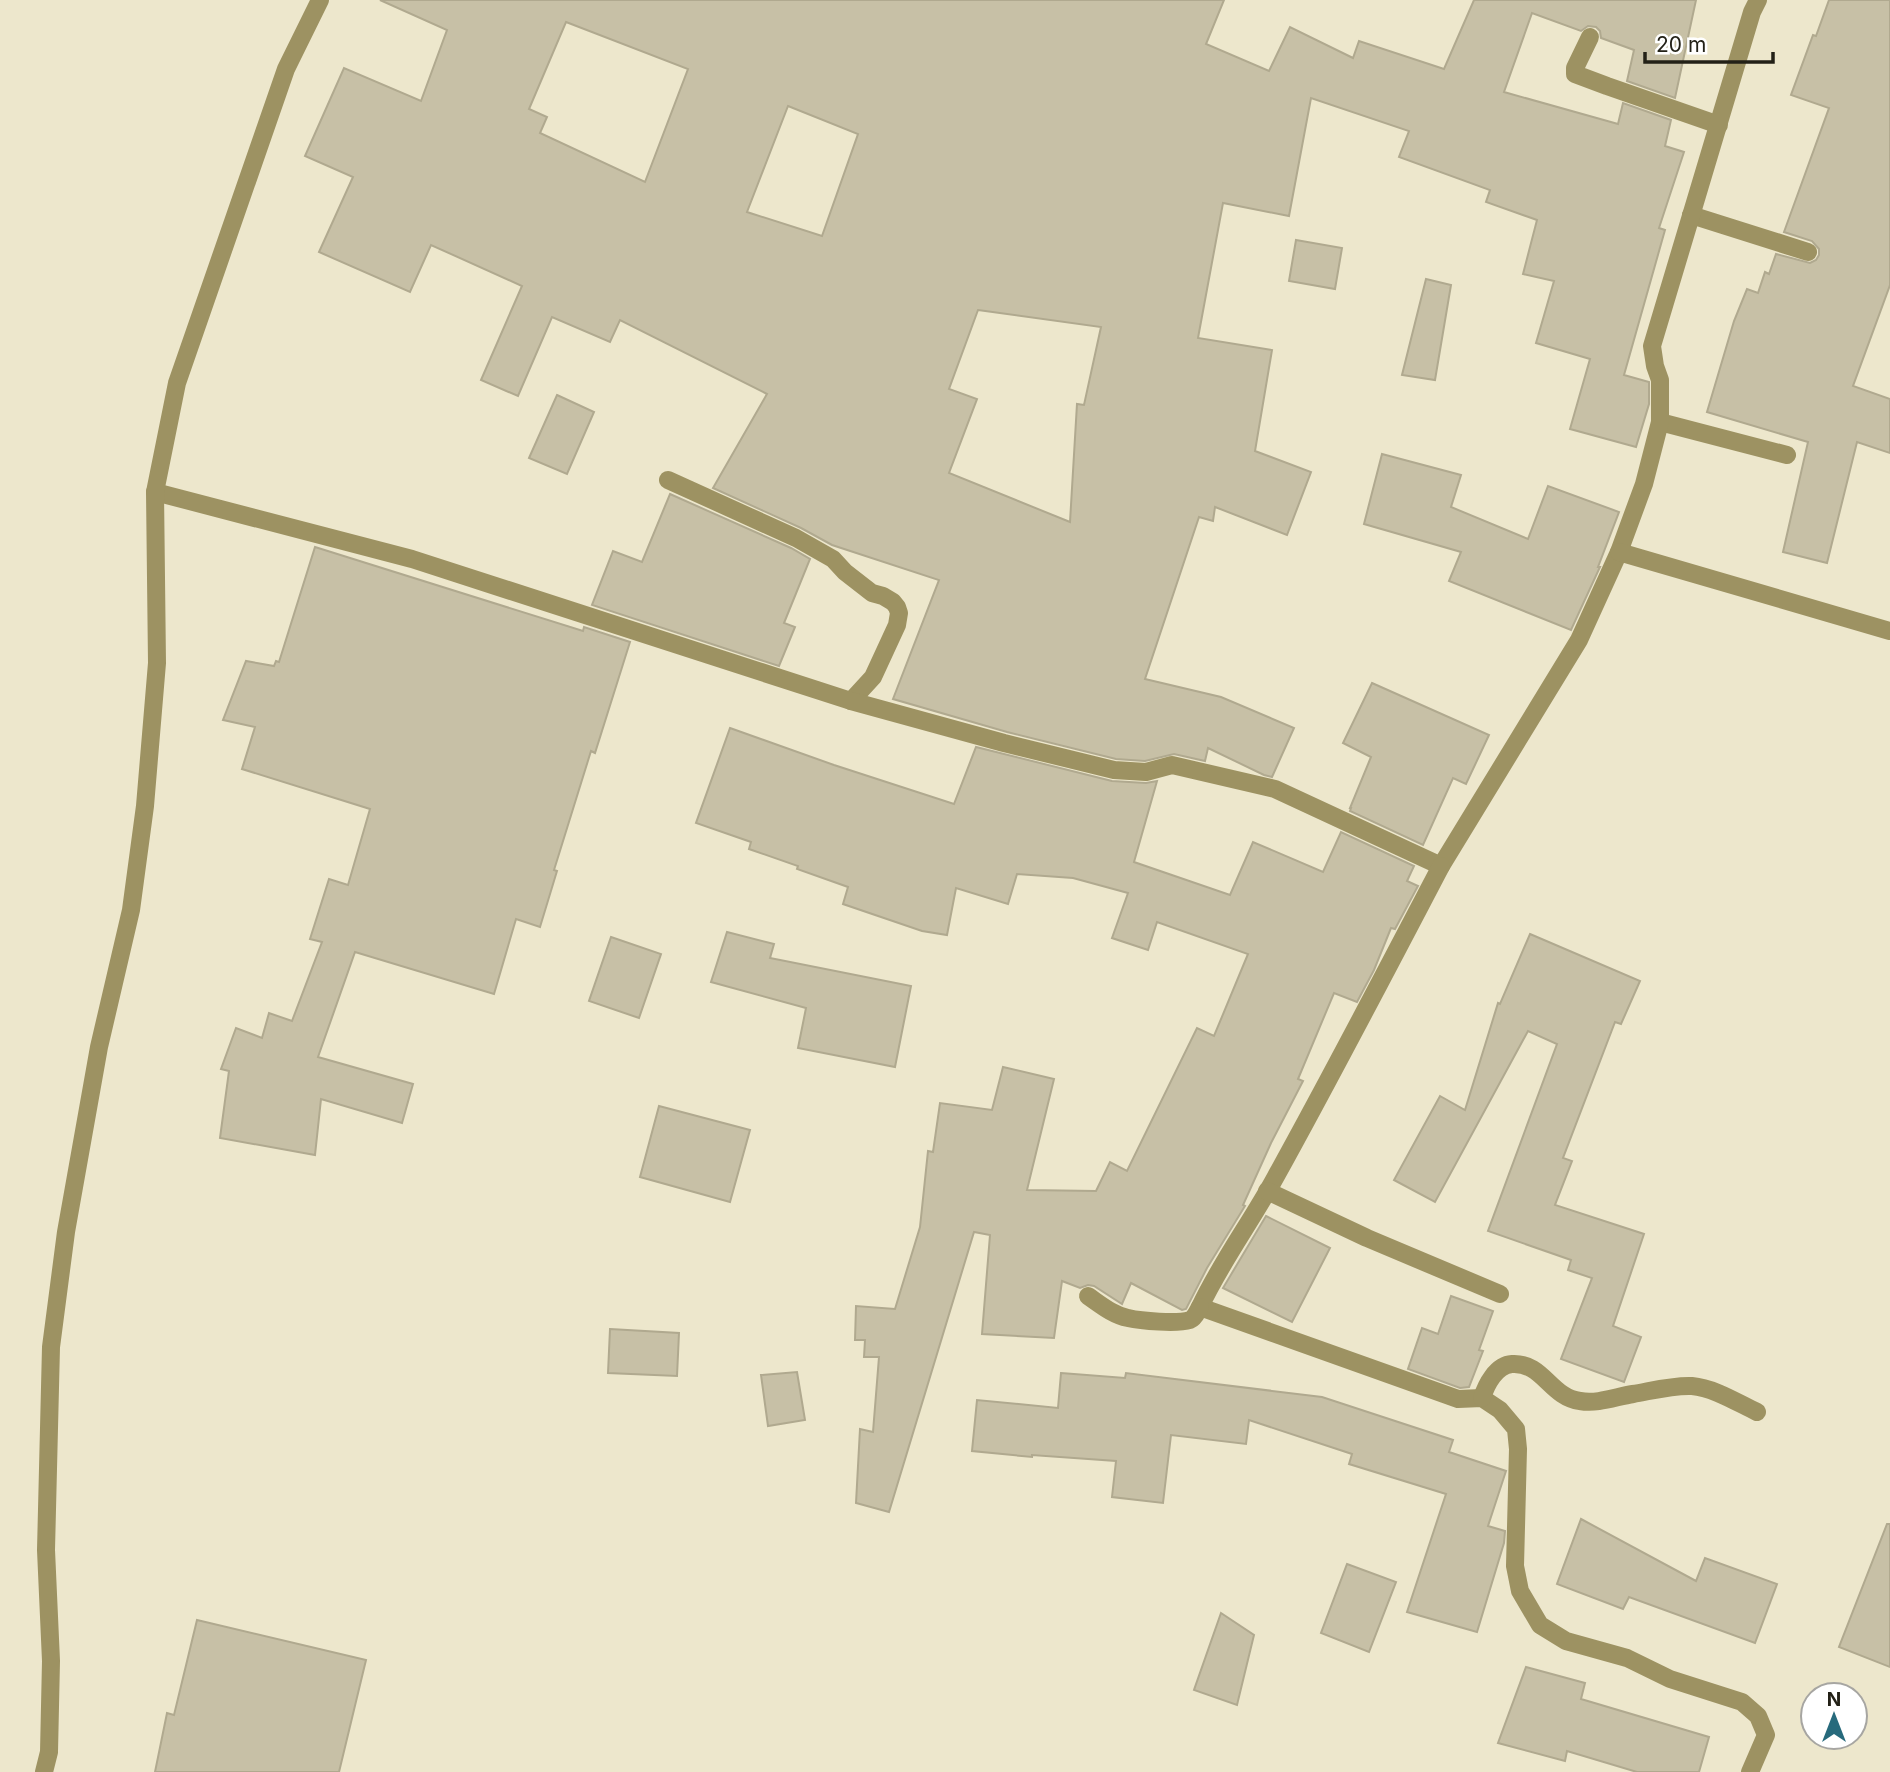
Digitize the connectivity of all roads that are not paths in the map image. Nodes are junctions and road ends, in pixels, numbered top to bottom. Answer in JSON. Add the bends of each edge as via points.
{"nodes":[{"id":1,"x":320,"y":0,"type":"edge"},
{"id":2,"x":1758,"y":0,"type":"edge"},
{"id":3,"x":1590,"y":37,"type":"dead end"},
{"id":4,"x":1719,"y":125,"type":"junction"},
{"id":5,"x":1691,"y":215,"type":"junction"},
{"id":6,"x":1808,"y":252,"type":"dead end"},
{"id":7,"x":1660,"y":422,"type":"junction"},
{"id":8,"x":1787,"y":456,"type":"dead end"},
{"id":9,"x":668,"y":480,"type":"dead end"},
{"id":10,"x":155,"y":492,"type":"junction"},
{"id":11,"x":1619,"y":552,"type":"junction"},
{"id":12,"x":1890,"y":631,"type":"edge"},
{"id":13,"x":851,"y":701,"type":"junction"},
{"id":14,"x":1441,"y":866,"type":"junction"},
{"id":15,"x":1268,"y":1191,"type":"junction"},
{"id":16,"x":1500,"y":1294,"type":"dead end"},
{"id":17,"x":1088,"y":1297,"type":"dead end"},
{"id":18,"x":1199,"y":1307,"type":"junction"},
{"id":19,"x":1482,"y":1398,"type":"junction"},
{"id":20,"x":1757,"y":1412,"type":"dead end"},
{"id":21,"x":44,"y":1772,"type":"edge"},
{"id":22,"x":1750,"y":1772,"type":"edge"}],
"edges":[{"from":1,"to":10,"type":"street","via":[[286,69],[177,383]]},
{"from":2,"to":4,"type":"street"},
{"from":3,"to":4,"type":"street","via":[[1575,74]]},
{"from":4,"to":5,"type":"street"},
{"from":5,"to":6,"type":"street"},
{"from":5,"to":7,"type":"street","via":[[1652,346],[1660,380]]},
{"from":7,"to":8,"type":"street"},
{"from":7,"to":11,"type":"street"},
{"from":9,"to":13,"type":"street","via":[[796,538],[833,559],[872,593],[893,602],[899,613],[897,625],[873,677]]},
{"from":10,"to":13,"type":"street","via":[[412,559]]},
{"from":10,"to":21,"type":"street","via":[[157,663],[145,806],[131,910],[99,1047],[66,1232],[51,1348],[46,1550],[51,1674],[49,1752]]},
{"from":11,"to":12,"type":"street"},
{"from":11,"to":14,"type":"street","via":[[1579,640]]},
{"from":13,"to":14,"type":"street","via":[[1114,770],[1146,772],[1172,765],[1275,789]]},
{"from":14,"to":15,"type":"street"},
{"from":15,"to":16,"type":"street"},
{"from":15,"to":18,"type":"street"},
{"from":17,"to":18,"type":"street","via":[[1109,1311],[1153,1321],[1190,1320]]},
{"from":18,"to":19,"type":"street","via":[[1458,1399]]},
{"from":19,"to":20,"type":"street","via":[[1485,1386],[1511,1364],[1535,1369],[1571,1400],[1601,1401],[1694,1386]]},
{"from":19,"to":22,"type":"street","via":[[1516,1429],[1515,1566],[1520,1591],[1540,1625],[1566,1641],[1627,1658],[1670,1679],[1742,1703],[1758,1716],[1766,1735]]}]}
